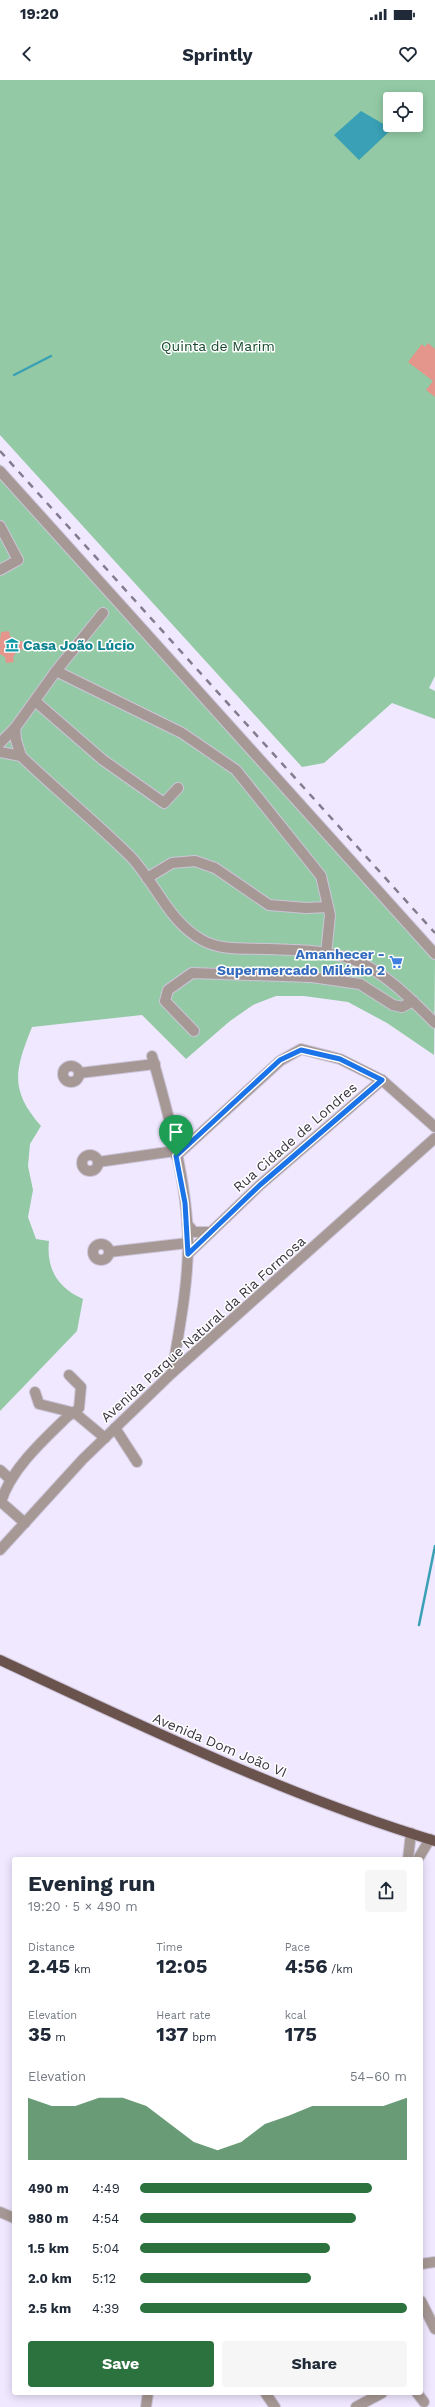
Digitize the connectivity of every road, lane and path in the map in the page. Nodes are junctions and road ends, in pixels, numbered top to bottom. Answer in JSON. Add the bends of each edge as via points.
{"nodes":[{"id":1,"x":0,"y":471,"type":"edge"},
{"id":2,"x":0,"y":526,"type":"edge"},
{"id":3,"x":0,"y":570,"type":"edge"},
{"id":4,"x":104,"y":613,"type":"dead end"},
{"id":5,"x":56,"y":671,"type":"junction"},
{"id":6,"x":35,"y":701,"type":"junction"},
{"id":7,"x":15,"y":728,"type":"junction"},
{"id":8,"x":0,"y":743,"type":"edge"},
{"id":9,"x":0,"y":752,"type":"edge"},
{"id":10,"x":21,"y":756,"type":"junction"},
{"id":11,"x":178,"y":788,"type":"dead end"},
{"id":12,"x":147,"y":878,"type":"junction"},
{"id":13,"x":328,"y":907,"type":"junction"},
{"id":14,"x":326,"y":954,"type":"junction"},
{"id":15,"x":435,"y":954,"type":"edge"},
{"id":16,"x":413,"y":1001,"type":"junction"},
{"id":17,"x":435,"y":1023,"type":"edge"},
{"id":18,"x":194,"y":1031,"type":"dead end"},
{"id":19,"x":80,"y":1073,"type":"dead end"},
{"id":20,"x":382,"y":1080,"type":"junction"},
{"id":21,"x":435,"y":1127,"type":"edge"},
{"id":22,"x":435,"y":1138,"type":"edge"},
{"id":23,"x":176,"y":1153,"type":"junction"},
{"id":24,"x":98,"y":1162,"type":"dead end"},
{"id":25,"x":187,"y":1224,"type":"junction"},
{"id":26,"x":211,"y":1232,"type":"junction"},
{"id":27,"x":188,"y":1243,"type":"junction"},
{"id":28,"x":109,"y":1252,"type":"dead end"},
{"id":29,"x":188,"y":1254,"type":"junction"},
{"id":30,"x":172,"y":1373,"type":"junction"},
{"id":31,"x":69,"y":1375,"type":"dead end"},
{"id":32,"x":35,"y":1392,"type":"dead end"},
{"id":33,"x":75,"y":1413,"type":"junction"},
{"id":34,"x":115,"y":1428,"type":"junction"},
{"id":35,"x":105,"y":1438,"type":"junction"},
{"id":36,"x":137,"y":1462,"type":"dead end"},
{"id":37,"x":0,"y":1470,"type":"edge"},
{"id":38,"x":11,"y":1480,"type":"junction"},
{"id":39,"x":0,"y":1502,"type":"edge"},
{"id":40,"x":25,"y":1523,"type":"junction"},
{"id":41,"x":0,"y":1550,"type":"edge"},
{"id":42,"x":0,"y":1660,"type":"edge"},
{"id":43,"x":411,"y":1833,"type":"junction"},
{"id":44,"x":432,"y":1840,"type":"edge"},
{"id":45,"x":408,"y":1857,"type":"edge"},
{"id":46,"x":419,"y":1857,"type":"edge"},
{"id":47,"x":0,"y":2212,"type":"edge"},
{"id":48,"x":12,"y":2217,"type":"edge"},
{"id":49,"x":435,"y":2262,"type":"edge"},
{"id":50,"x":423,"y":2264,"type":"edge"},
{"id":51,"x":423,"y":2308,"type":"edge"},
{"id":52,"x":435,"y":2329,"type":"edge"},
{"id":53,"x":148,"y":2395,"type":"edge"},
{"id":54,"x":268,"y":2395,"type":"edge"},
{"id":55,"x":378,"y":2395,"type":"edge"},
{"id":56,"x":419,"y":2395,"type":"edge"},
{"id":57,"x":424,"y":2402,"type":"dead end"},
{"id":58,"x":146,"y":2407,"type":"edge"},
{"id":59,"x":275,"y":2407,"type":"edge"},
{"id":60,"x":356,"y":2407,"type":"edge"}],
"edges":[{"from":1,"to":15,"type":"street"},
{"from":2,"to":3,"type":"street","via":[[18,560]]},
{"from":4,"to":5,"type":"street"},
{"from":5,"to":6,"type":"street"},
{"from":5,"to":13,"type":"street","via":[[182,732],[236,770],[321,876]]},
{"from":6,"to":7,"type":"street"},
{"from":6,"to":11,"type":"street","via":[[103,760],[164,803]]},
{"from":7,"to":8,"type":"street"},
{"from":7,"to":10,"type":"street"},
{"from":9,"to":10,"type":"street"},
{"from":10,"to":12,"type":"street","via":[[131,857]]},
{"from":12,"to":13,"type":"street","via":[[172,863],[195,861],[215,868],[269,905]]},
{"from":12,"to":14,"type":"street","via":[[161,900],[185,928],[202,941],[220,947],[298,950]]},
{"from":13,"to":14,"type":"street","via":[[330,915]]},
{"from":14,"to":16,"type":"street","via":[[355,960],[386,979]]},
{"from":16,"to":17,"type":"street"},
{"from":16,"to":18,"type":"street","via":[[402,1007],[393,1005],[360,984],[312,978],[192,973],[168,990],[165,1001]]},
{"from":19,"to":23,"type":"street","via":[[153,1060],[166,1104]]},
{"from":20,"to":21,"type":"street"},
{"from":20,"to":23,"type":"street","via":[[340,1059],[301,1050],[280,1060]]},
{"from":20,"to":26,"type":"street","name":"Rua Cidade de Londres","via":[[260,1185]]},
{"from":22,"to":30,"type":"street","name":"Avenida Parque Natural da Ria Formosa"},
{"from":23,"to":24,"type":"street"},
{"from":23,"to":25,"type":"street"},
{"from":25,"to":26,"type":"street","via":[[194,1232]]},
{"from":25,"to":27,"type":"street"},
{"from":26,"to":29,"type":"street","name":"Rua Cidade de Londres"},
{"from":27,"to":28,"type":"street"},
{"from":27,"to":29,"type":"street"},
{"from":29,"to":30,"type":"street","via":[[186,1296]]},
{"from":30,"to":34,"type":"street","name":"Avenida Parque Natural da Ria Formosa"},
{"from":31,"to":33,"type":"street","via":[[81,1387],[80,1408]]},
{"from":32,"to":33,"type":"street","via":[[39,1404]]},
{"from":33,"to":35,"type":"street"},
{"from":33,"to":38,"type":"street","via":[[66,1417]]},
{"from":34,"to":35,"type":"street","name":"Avenida Parque Natural da Ria Formosa"},
{"from":34,"to":36,"type":"street"},
{"from":35,"to":40,"type":"street","name":"Avenida Parque Natural da Ria Formosa"},
{"from":37,"to":38,"type":"street"},
{"from":38,"to":39,"type":"street"},
{"from":39,"to":40,"type":"street"},
{"from":40,"to":41,"type":"street","name":"Avenida Parque Natural da Ria Formosa"},
{"from":42,"to":43,"type":"main road","name":"Avenida Dom João VI","via":[[113,1714],[284,1788]]},
{"from":43,"to":44,"type":"main road","name":"Avenida Dom João VI"},
{"from":43,"to":45,"type":"street"},
{"from":44,"to":46,"type":"street"},
{"from":47,"to":48,"type":"street"},
{"from":49,"to":50,"type":"street"},
{"from":51,"to":52,"type":"street"},
{"from":53,"to":58,"type":"street"},
{"from":54,"to":59,"type":"street"},
{"from":55,"to":60,"type":"street"},
{"from":56,"to":57,"type":"street"}]}
